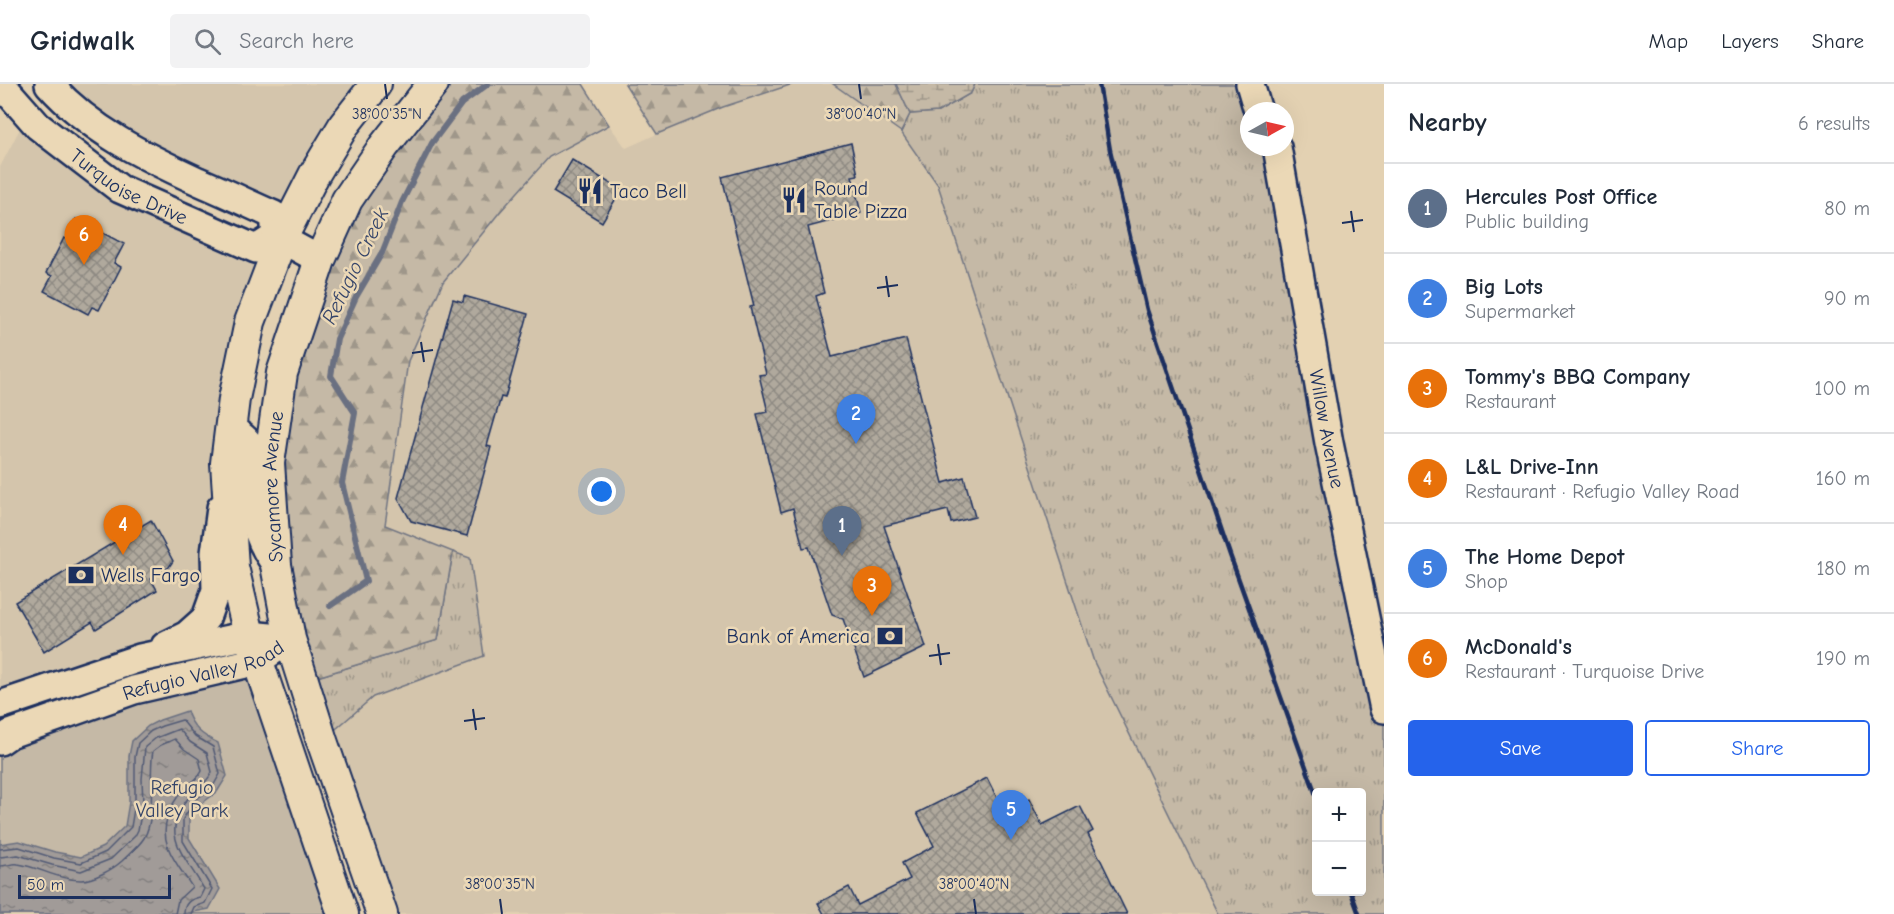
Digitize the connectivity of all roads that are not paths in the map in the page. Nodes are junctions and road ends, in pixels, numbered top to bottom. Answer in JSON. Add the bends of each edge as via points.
{"nodes":[{"id":1,"x":1,"y":84,"type":"edge"},
{"id":2,"x":49,"y":84,"type":"edge"},
{"id":3,"x":376,"y":84,"type":"edge"},
{"id":4,"x":433,"y":84,"type":"edge"},
{"id":5,"x":1250,"y":84,"type":"edge"},
{"id":6,"x":1267,"y":84,"type":"edge"},
{"id":7,"x":1255,"y":102,"type":"edge"},
{"id":8,"x":1270,"y":102,"type":"edge"},
{"id":9,"x":1271,"y":156,"type":"edge"},
{"id":10,"x":1278,"y":156,"type":"edge"},
{"id":11,"x":1288,"y":215,"type":"junction"},
{"id":12,"x":279,"y":237,"type":"junction"},
{"id":13,"x":320,"y":260,"type":"junction"},
{"id":14,"x":230,"y":430,"type":"junction"},
{"id":15,"x":226,"y":463,"type":"junction"},
{"id":16,"x":276,"y":565,"type":"junction"},
{"id":17,"x":290,"y":639,"type":"junction"},
{"id":18,"x":254,"y":648,"type":"junction"},
{"id":19,"x":140,"y":658,"type":"junction"},
{"id":20,"x":0,"y":705,"type":"edge"},
{"id":21,"x":1384,"y":709,"type":"edge"},
{"id":22,"x":0,"y":741,"type":"edge"},
{"id":23,"x":343,"y":914,"type":"edge"},
{"id":24,"x":382,"y":914,"type":"edge"}],
"edges":[{"from":1,"to":12,"type":"street","name":"Turquoise Drive","via":[[38,126],[120,189],[256,249]]},
{"from":2,"to":12,"type":"street","name":"Turquoise Drive","via":[[106,134],[145,157],[274,215]]},
{"from":3,"to":12,"type":"main road","via":[[344,125]]},
{"from":4,"to":13,"type":"main road","name":"Sycamore Avenue","via":[[347,200]]},
{"from":5,"to":7,"type":"street"},
{"from":6,"to":8,"type":"street"},
{"from":9,"to":11,"type":"street"},
{"from":10,"to":11,"type":"street","name":"Willow Avenue"},
{"from":11,"to":21,"type":"street","name":"Willow Avenue","via":[[1329,442]]},
{"from":12,"to":13,"type":"street"},
{"from":12,"to":14,"type":"main road","via":[[250,322]]},
{"from":13,"to":16,"type":"main road","name":"Sycamore Avenue","via":[[282,373],[270,463]]},
{"from":14,"to":15,"type":"main road"},
{"from":14,"to":16,"type":"street","via":[[252,448],[256,529]]},
{"from":15,"to":18,"type":"main road","via":[[233,567]]},
{"from":15,"to":19,"type":"street","via":[[215,553],[216,590],[206,618],[187,635]]},
{"from":16,"to":17,"type":"main road","name":"Sycamore Avenue"},
{"from":17,"to":18,"type":"street","name":"Refugio Valley Road"},
{"from":17,"to":24,"type":"main road","name":"Sycamore Avenue"},
{"from":18,"to":19,"type":"street","name":"Refugio Valley Road"},
{"from":18,"to":22,"type":"street","name":"Refugio Valley Road","via":[[10,734]]},
{"from":18,"to":23,"type":"main road"},
{"from":19,"to":20,"type":"street","name":"Refugio Valley Road"}]}
